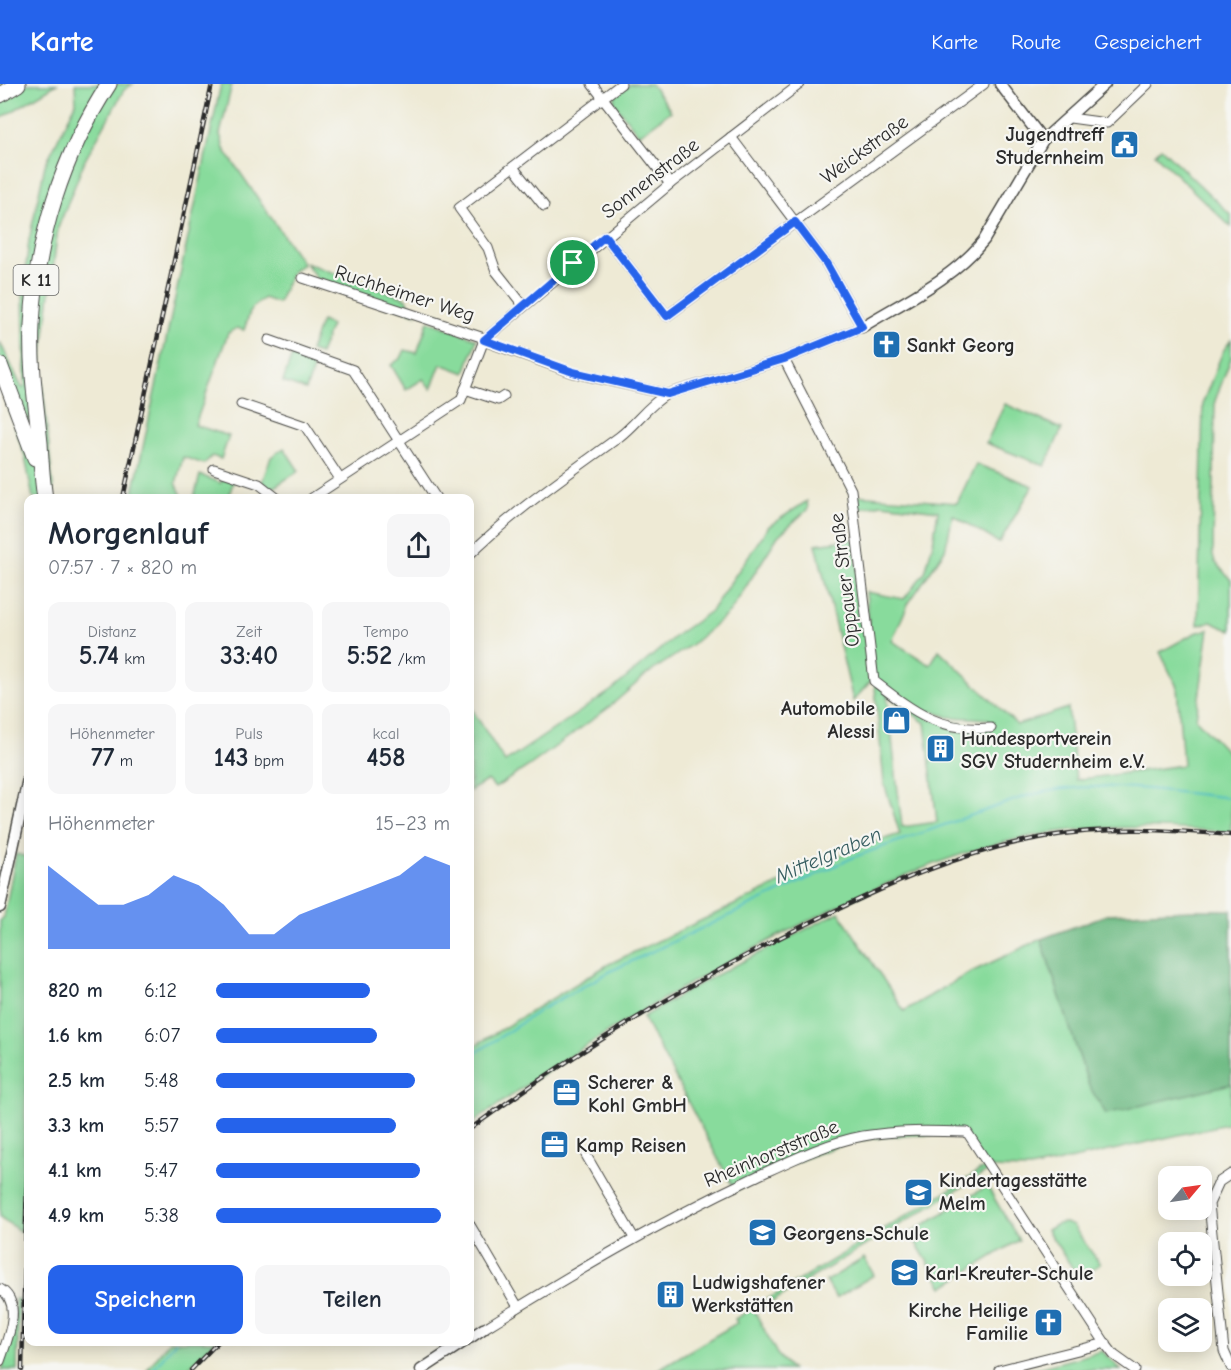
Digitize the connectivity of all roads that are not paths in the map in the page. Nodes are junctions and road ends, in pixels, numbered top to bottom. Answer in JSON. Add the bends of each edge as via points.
{"nodes":[{"id":1,"x":18,"y":84,"type":"edge"},
{"id":2,"x":109,"y":84,"type":"edge"},
{"id":3,"x":592,"y":84,"type":"edge"},
{"id":4,"x":621,"y":84,"type":"edge"},
{"id":5,"x":800,"y":84,"type":"edge"},
{"id":6,"x":984,"y":84,"type":"edge"},
{"id":7,"x":1000,"y":84,"type":"edge"},
{"id":8,"x":1105,"y":84,"type":"edge"},
{"id":9,"x":1148,"y":84,"type":"edge"},
{"id":10,"x":0,"y":95,"type":"edge"},
{"id":11,"x":603,"y":98,"type":"junction"},
{"id":12,"x":1070,"y":118,"type":"junction"},
{"id":13,"x":731,"y":137,"type":"junction"},
{"id":14,"x":1043,"y":140,"type":"junction"},
{"id":15,"x":513,"y":167,"type":"junction"},
{"id":16,"x":670,"y":184,"type":"junction"},
{"id":17,"x":544,"y":206,"type":"dead end"},
{"id":18,"x":795,"y":222,"type":"junction"},
{"id":19,"x":605,"y":236,"type":"junction"},
{"id":20,"x":303,"y":278,"type":"dead end"},
{"id":21,"x":523,"y":306,"type":"junction"},
{"id":22,"x":862,"y":327,"type":"junction"},
{"id":23,"x":269,"y":340,"type":"dead end"},
{"id":24,"x":484,"y":340,"type":"junction"},
{"id":25,"x":784,"y":359,"type":"junction"},
{"id":26,"x":0,"y":365,"type":"edge"},
{"id":27,"x":465,"y":389,"type":"junction"},
{"id":28,"x":668,"y":394,"type":"junction"},
{"id":29,"x":504,"y":396,"type":"dead end"},
{"id":30,"x":241,"y":404,"type":"dead end"},
{"id":31,"x":398,"y":441,"type":"junction"},
{"id":32,"x":214,"y":469,"type":"dead end"},
{"id":33,"x":41,"y":475,"type":"junction"},
{"id":34,"x":340,"y":479,"type":"junction"},
{"id":35,"x":44,"y":494,"type":"edge"},
{"id":36,"x":272,"y":494,"type":"edge"},
{"id":37,"x":318,"y":494,"type":"edge"},
{"id":38,"x":433,"y":494,"type":"edge"},
{"id":39,"x":474,"y":548,"type":"edge"},
{"id":40,"x":991,"y":728,"type":"dead end"},
{"id":41,"x":24,"y":796,"type":"edge"},
{"id":42,"x":0,"y":907,"type":"edge"},
{"id":43,"x":586,"y":1155,"type":"dead end"},
{"id":44,"x":1231,"y":1174,"type":"edge"},
{"id":45,"x":474,"y":1232,"type":"edge"},
{"id":46,"x":634,"y":1238,"type":"junction"},
{"id":47,"x":0,"y":1289,"type":"edge"},
{"id":48,"x":518,"y":1307,"type":"junction"},
{"id":49,"x":483,"y":1329,"type":"joint"},
{"id":50,"x":474,"y":1335,"type":"edge"},
{"id":51,"x":1106,"y":1343,"type":"junction"},
{"id":52,"x":458,"y":1346,"type":"edge"},
{"id":53,"x":0,"y":1361,"type":"edge"},
{"id":54,"x":1231,"y":1367,"type":"edge"},
{"id":55,"x":422,"y":1370,"type":"edge"},
{"id":56,"x":999,"y":1370,"type":"edge"},
{"id":57,"x":1135,"y":1370,"type":"edge"}],
"edges":[{"from":1,"to":10,"type":"highway"},
{"from":2,"to":33,"type":"highway","number":"K 11","via":[[73,148],[55,194],[38,262],[32,327]]},
{"from":3,"to":11,"type":"street"},
{"from":4,"to":11,"type":"street"},
{"from":5,"to":13,"type":"street","name":"Sonnenstraße"},
{"from":6,"to":18,"type":"street","name":"Weickstraße"},
{"from":7,"to":14,"type":"street"},
{"from":8,"to":12,"type":"street"},
{"from":9,"to":12,"type":"street","via":[[1107,123]]},
{"from":11,"to":15,"type":"street"},
{"from":11,"to":16,"type":"street"},
{"from":12,"to":14,"type":"street"},
{"from":13,"to":16,"type":"street","name":"Sonnenstraße"},
{"from":13,"to":18,"type":"street"},
{"from":14,"to":22,"type":"street","via":[[972,255]]},
{"from":15,"to":17,"type":"street"},
{"from":15,"to":21,"type":"street","via":[[459,208],[488,248],[496,271]]},
{"from":16,"to":19,"type":"street","name":"Sonnenstraße"},
{"from":18,"to":19,"type":"street","name":"Weickstraße","via":[[667,316]]},
{"from":18,"to":22,"type":"street","via":[[826,263]]},
{"from":19,"to":21,"type":"street","name":"Sonnenstraße"},
{"from":20,"to":24,"type":"street","name":"Ruchheimer Weg"},
{"from":21,"to":24,"type":"street","name":"Sonnenstraße"},
{"from":22,"to":25,"type":"street"},
{"from":23,"to":31,"type":"street","via":[[353,370]]},
{"from":24,"to":27,"type":"street","name":"Sonnenstraße"},
{"from":24,"to":28,"type":"street","name":"Ruchheimer Weg","via":[[573,372]]},
{"from":25,"to":28,"type":"street"},
{"from":25,"to":40,"type":"street","name":"Oppauer Straße","via":[[851,490],[874,681],[928,720],[947,726]]},
{"from":26,"to":33,"type":"highway"},
{"from":27,"to":29,"type":"street","via":[[498,400]]},
{"from":27,"to":31,"type":"street","name":"Sonnenstraße","via":[[461,400]]},
{"from":28,"to":39,"type":"street","via":[[622,435],[526,503]]},
{"from":30,"to":34,"type":"street","via":[[304,426]]},
{"from":31,"to":34,"type":"street","name":"Sonnenstraße"},
{"from":31,"to":38,"type":"street"},
{"from":32,"to":36,"type":"street","via":[[259,484]]},
{"from":33,"to":35,"type":"highway"},
{"from":34,"to":37,"type":"street","name":"Sonnenstraße"},
{"from":41,"to":42,"type":"street"},
{"from":43,"to":46,"type":"street"},
{"from":44,"to":54,"type":"street","via":[[1219,1182],[1209,1204],[1224,1351]]},
{"from":45,"to":48,"type":"street"},
{"from":46,"to":48,"type":"street","name":"Rheinhorststraße"},
{"from":46,"to":51,"type":"street","name":"Rheinhorststraße","via":[[696,1204],[819,1149],[861,1136],[967,1132]]},
{"from":47,"to":53,"type":"street","via":[[8,1293],[13,1307]]},
{"from":48,"to":49,"type":"street","name":"Rheinhorststraße"},
{"from":49,"to":50,"type":"street","name":"Rheinhorststraße"},
{"from":51,"to":56,"type":"street"},
{"from":51,"to":57,"type":"street","via":[[1114,1355]]},
{"from":52,"to":55,"type":"street"}]}
